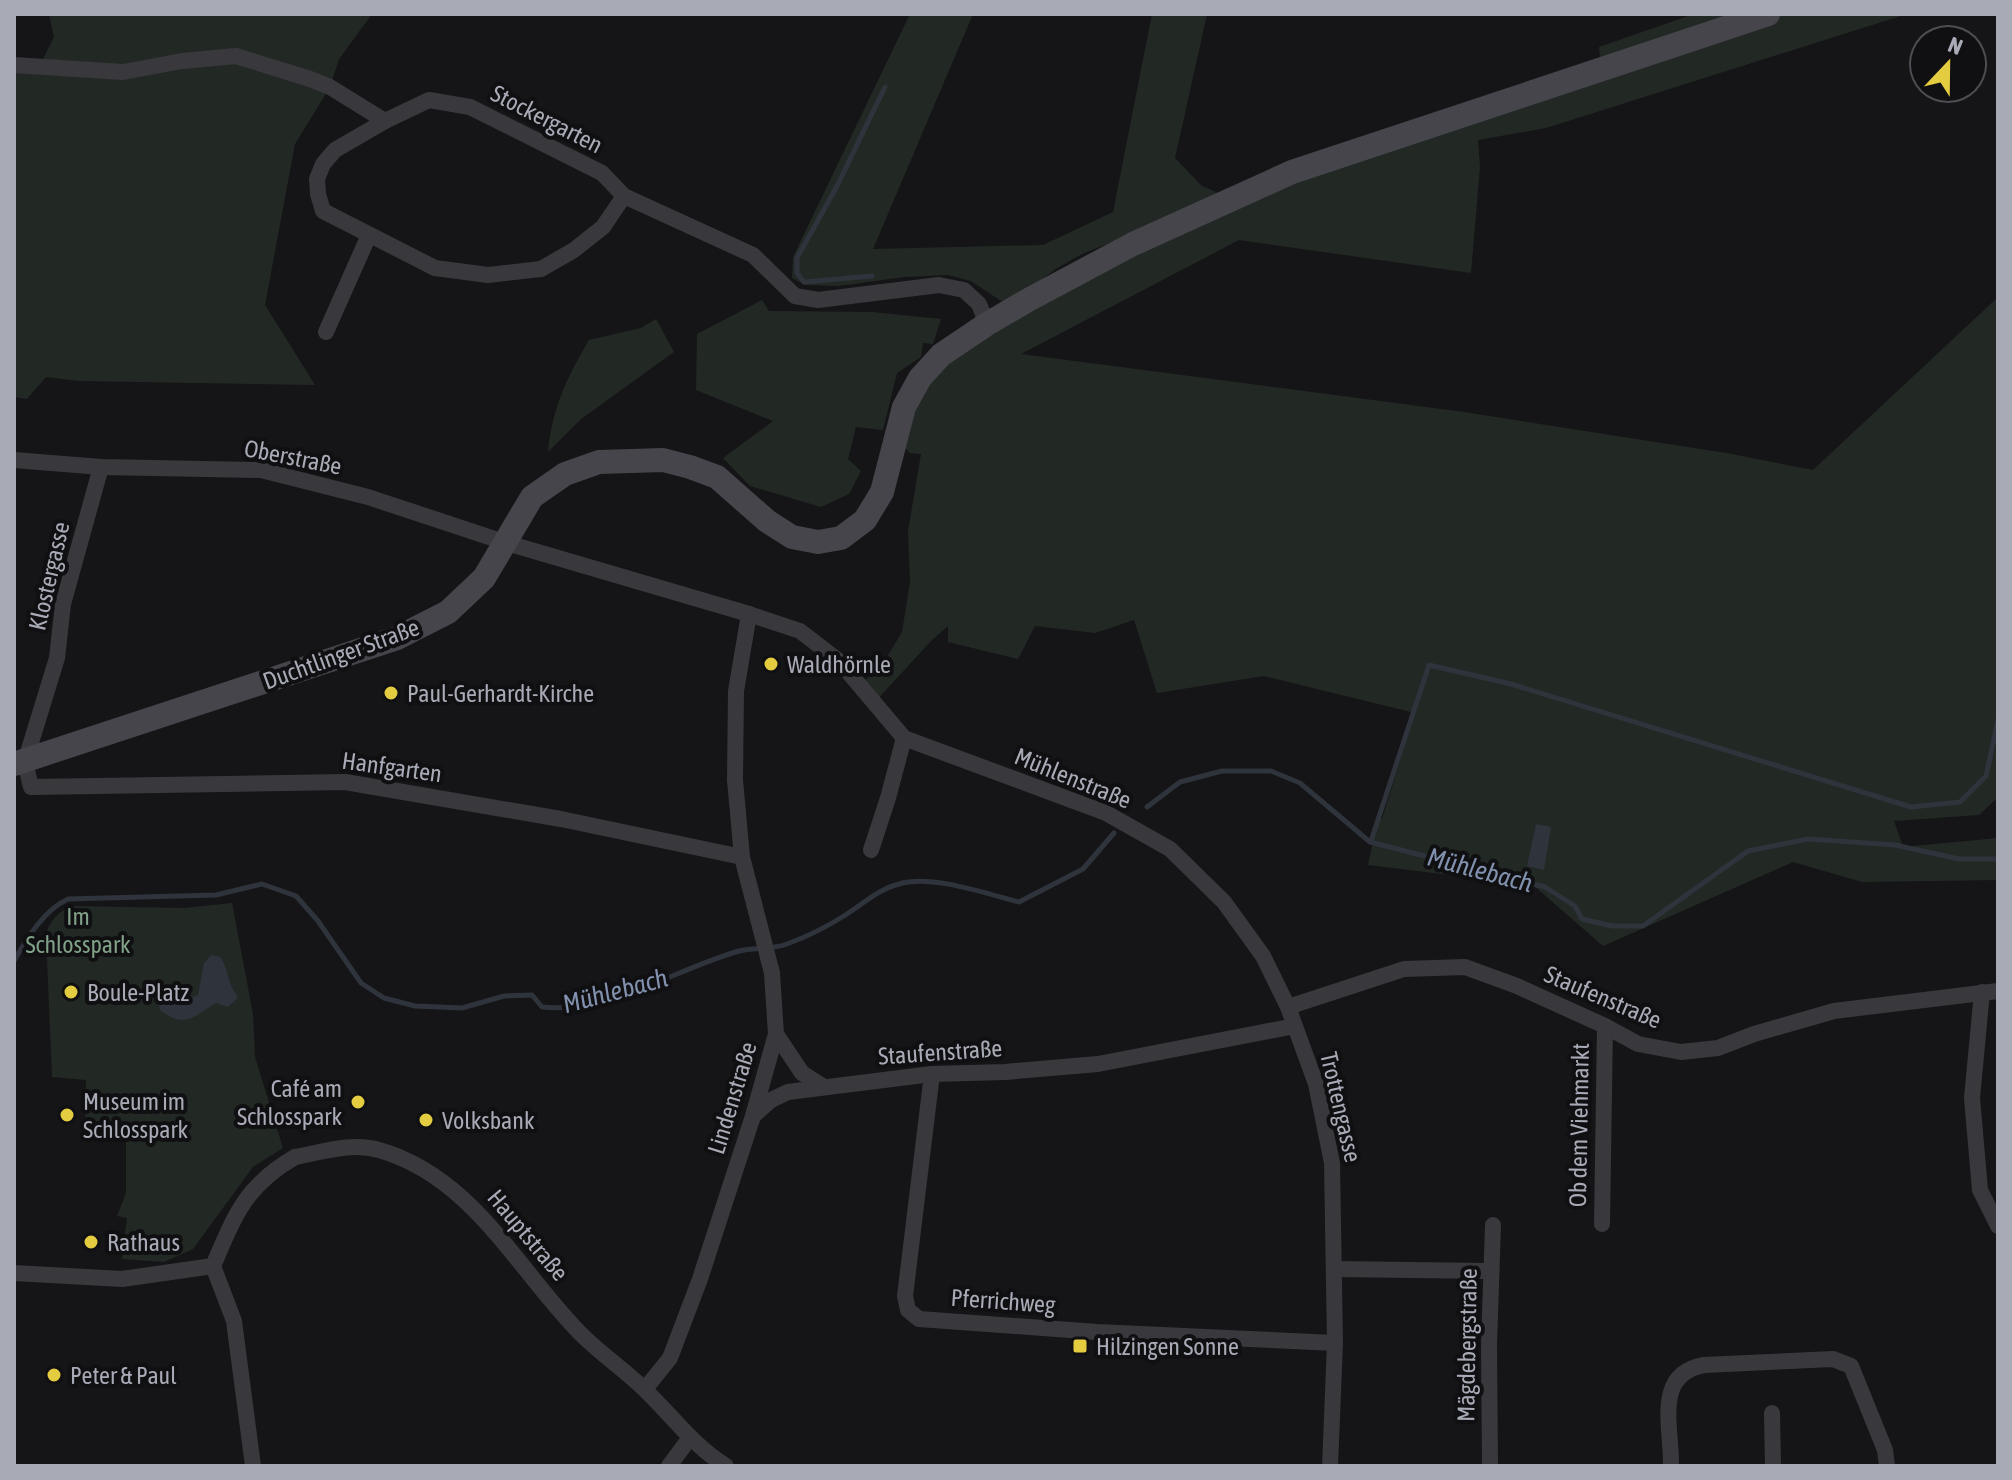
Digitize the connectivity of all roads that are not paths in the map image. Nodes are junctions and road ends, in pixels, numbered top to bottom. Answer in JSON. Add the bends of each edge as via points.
{"nodes":[{"id":1,"x":1768,"y":14,"type":"edge"},
{"id":2,"x":14,"y":65,"type":"edge"},
{"id":3,"x":385,"y":121,"type":"junction"},
{"id":4,"x":624,"y":196,"type":"junction"},
{"id":5,"x":369,"y":235,"type":"junction"},
{"id":6,"x":987,"y":324,"type":"junction"},
{"id":7,"x":326,"y":332,"type":"dead end"},
{"id":8,"x":14,"y":460,"type":"edge"},
{"id":9,"x":101,"y":467,"type":"junction"},
{"id":10,"x":507,"y":543,"type":"junction"},
{"id":11,"x":749,"y":614,"type":"junction"},
{"id":12,"x":904,"y":738,"type":"junction"},
{"id":13,"x":19,"y":763,"type":"edge"},
{"id":14,"x":871,"y":850,"type":"dead end"},
{"id":15,"x":742,"y":857,"type":"junction"},
{"id":16,"x":1990,"y":992,"type":"edge"},
{"id":17,"x":1288,"y":1007,"type":"junction"},
{"id":18,"x":1295,"y":1026,"type":"junction"},
{"id":19,"x":1605,"y":1026,"type":"junction"},
{"id":20,"x":776,"y":1034,"type":"junction"},
{"id":21,"x":932,"y":1074,"type":"junction"},
{"id":22,"x":824,"y":1087,"type":"junction"},
{"id":23,"x":753,"y":1116,"type":"junction"},
{"id":24,"x":1602,"y":1224,"type":"dead end"},
{"id":25,"x":1493,"y":1225,"type":"dead end"},
{"id":26,"x":1998,"y":1226,"type":"edge"},
{"id":27,"x":213,"y":1266,"type":"junction"},
{"id":28,"x":1334,"y":1269,"type":"junction"},
{"id":29,"x":1488,"y":1271,"type":"dead end"},
{"id":30,"x":14,"y":1273,"type":"edge"},
{"id":31,"x":1335,"y":1343,"type":"junction"},
{"id":32,"x":645,"y":1389,"type":"junction"},
{"id":33,"x":1772,"y":1413,"type":"dead end"},
{"id":34,"x":689,"y":1439,"type":"junction"},
{"id":35,"x":253,"y":1466,"type":"edge"},
{"id":36,"x":669,"y":1466,"type":"edge"},
{"id":37,"x":726,"y":1466,"type":"edge"},
{"id":38,"x":1330,"y":1466,"type":"edge"},
{"id":39,"x":1490,"y":1466,"type":"edge"},
{"id":40,"x":1671,"y":1466,"type":"edge"},
{"id":41,"x":1773,"y":1466,"type":"edge"},
{"id":42,"x":1887,"y":1466,"type":"edge"}],
"edges":[{"from":1,"to":6,"type":"main road","name":"Duchtlinger Straße","via":[[1292,172],[1133,244]]},
{"from":2,"to":3,"type":"street","via":[[123,72],[236,56],[330,87]]},
{"from":3,"to":4,"type":"street","name":"Stockergarten","via":[[429,100],[470,107],[602,173]]},
{"from":3,"to":5,"type":"street","name":"Stockergarten","via":[[335,150],[317,179],[323,211]]},
{"from":4,"to":5,"type":"street","name":"Stockergarten","via":[[603,227],[541,269],[488,275],[435,268]]},
{"from":4,"to":6,"type":"street","name":"Stockergarten","via":[[753,255],[795,296],[818,300],[939,285],[964,290],[979,304]]},
{"from":5,"to":7,"type":"street"},
{"from":6,"to":10,"type":"main road","name":"Duchtlinger Straße","via":[[941,355],[920,378],[904,407],[882,492],[865,520],[841,538],[818,542],[792,537],[717,477],[663,460],[639,459],[599,462],[565,474],[532,497]]},
{"from":8,"to":9,"type":"street","name":"Oberstraße"},
{"from":9,"to":10,"type":"street","name":"Oberstraße","via":[[261,470],[368,497]]},
{"from":9,"to":13,"type":"street","name":"Klostergasse","via":[[63,604],[57,658]]},
{"from":10,"to":11,"type":"street","name":"Mühlenstraße"},
{"from":10,"to":13,"type":"main road","name":"Duchtlinger Straße","via":[[484,578],[448,612],[397,638]]},
{"from":11,"to":12,"type":"street","name":"Mühlenstraße","via":[[800,631],[839,661]]},
{"from":11,"to":15,"type":"street","name":"Lindenstraße","via":[[736,691],[735,780]]},
{"from":12,"to":14,"type":"street"},
{"from":12,"to":17,"type":"street","name":"Mühlenstraße","via":[[1106,813],[1170,849],[1224,902],[1263,956]]},
{"from":13,"to":15,"type":"street","name":"Hanfgarten","via":[[31,787],[345,782]]},
{"from":15,"to":20,"type":"street","name":"Lindenstraße","via":[[772,973]]},
{"from":16,"to":19,"type":"street","name":"Staufenstraße","via":[[1834,1011],[1718,1048],[1681,1052],[1638,1044]]},
{"from":16,"to":26,"type":"street","via":[[1972,1098],[1980,1190]]},
{"from":17,"to":18,"type":"street","name":"Trottengasse"},
{"from":17,"to":19,"type":"street","name":"Staufenstraße","via":[[1404,969],[1465,967]]},
{"from":18,"to":21,"type":"street","name":"Staufenstraße","via":[[1098,1064]]},
{"from":18,"to":28,"type":"street","name":"Trottengasse","via":[[1316,1084],[1332,1163]]},
{"from":19,"to":24,"type":"street","name":"Ob dem Viehmarkt"},
{"from":20,"to":22,"type":"street","via":[[802,1073]]},
{"from":20,"to":23,"type":"street","name":"Lindenstraße"},
{"from":21,"to":22,"type":"street","name":"Staufenstraße"},
{"from":21,"to":31,"type":"street","name":"Pferrichweg","via":[[905,1296],[908,1310],[919,1319]]},
{"from":22,"to":23,"type":"street","name":"Staufenstraße","via":[[788,1092]]},
{"from":23,"to":32,"type":"street","name":"Lindenstraße","via":[[670,1358]]},
{"from":25,"to":39,"type":"street","name":"Mägdebergstraße"},
{"from":27,"to":30,"type":"street","via":[[122,1279]]},
{"from":27,"to":32,"type":"street","name":"Hauptstraße","via":[[236,1213],[256,1184],[288,1161],[349,1146],[378,1150],[419,1167],[468,1202],[579,1332]]},
{"from":27,"to":35,"type":"street","via":[[234,1321]]},
{"from":28,"to":29,"type":"street"},
{"from":28,"to":31,"type":"street","name":"Trottengasse"},
{"from":31,"to":38,"type":"street","name":"Trottengasse"},
{"from":32,"to":34,"type":"street","name":"Hauptstraße"},
{"from":33,"to":41,"type":"street"},
{"from":34,"to":36,"type":"street"},
{"from":34,"to":37,"type":"street","name":"Hauptstraße"},
{"from":40,"to":42,"type":"street","via":[[1669,1398],[1672,1385],[1690,1367],[1833,1359],[1851,1366]]}]}
